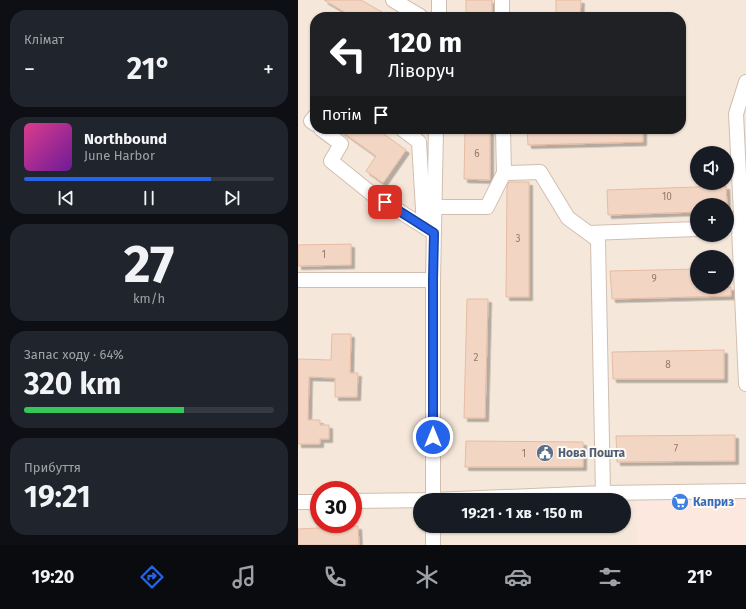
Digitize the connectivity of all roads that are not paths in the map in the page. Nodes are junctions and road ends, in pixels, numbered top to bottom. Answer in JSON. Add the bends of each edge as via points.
{"nodes":[{"id":1,"x":393,"y":0,"type":"edge"},
{"id":2,"x":439,"y":0,"type":"edge"},
{"id":3,"x":502,"y":0,"type":"edge"},
{"id":4,"x":413,"y":12,"type":"edge"},
{"id":5,"x":439,"y":12,"type":"edge"},
{"id":6,"x":502,"y":12,"type":"edge"},
{"id":7,"x":746,"y":82,"type":"edge"},
{"id":8,"x":328,"y":134,"type":"edge"},
{"id":9,"x":436,"y":134,"type":"edge"},
{"id":10,"x":503,"y":134,"type":"edge"},
{"id":11,"x":419,"y":135,"type":"edge"},
{"id":12,"x":504,"y":173,"type":"junction"},
{"id":13,"x":434,"y":207,"type":"junction"},
{"id":14,"x":738,"y":220,"type":"edge"},
{"id":15,"x":690,"y":229,"type":"edge"},
{"id":16,"x":429,"y":230,"type":"junction"},
{"id":17,"x":589,"y":233,"type":"junction"},
{"id":18,"x":298,"y":280,"type":"edge"},
{"id":19,"x":433,"y":280,"type":"junction"},
{"id":20,"x":746,"y":384,"type":"edge"},
{"id":21,"x":746,"y":491,"type":"edge"},
{"id":22,"x":433,"y":493,"type":"edge"},
{"id":23,"x":603,"y":493,"type":"joint"},
{"id":24,"x":413,"y":500,"type":"edge"},
{"id":25,"x":362,"y":501,"type":"edge"},
{"id":26,"x":298,"y":502,"type":"edge"},
{"id":27,"x":310,"y":502,"type":"edge"},
{"id":28,"x":433,"y":533,"type":"edge"},
{"id":29,"x":433,"y":545,"type":"edge"}],
"edges":[{"from":1,"to":4,"type":"street"},
{"from":2,"to":5,"type":"street"},
{"from":3,"to":6,"type":"street"},
{"from":7,"to":14,"type":"street","via":[[736,114]]},
{"from":8,"to":16,"type":"street","via":[[341,144],[331,161],[372,194]]},
{"from":9,"to":13,"type":"street"},
{"from":10,"to":12,"type":"street"},
{"from":11,"to":16,"type":"street"},
{"from":12,"to":13,"type":"street","via":[[487,207]]},
{"from":12,"to":17,"type":"street","via":[[540,172],[568,218]]},
{"from":13,"to":16,"type":"street"},
{"from":14,"to":20,"type":"street"},
{"from":15,"to":17,"type":"street"},
{"from":16,"to":19,"type":"street"},
{"from":17,"to":23,"type":"street","via":[[598,240]]},
{"from":18,"to":19,"type":"street"},
{"from":19,"to":22,"type":"street"},
{"from":21,"to":23,"type":"street"},
{"from":24,"to":25,"type":"street"},
{"from":26,"to":27,"type":"street"},
{"from":28,"to":29,"type":"street"}]}
